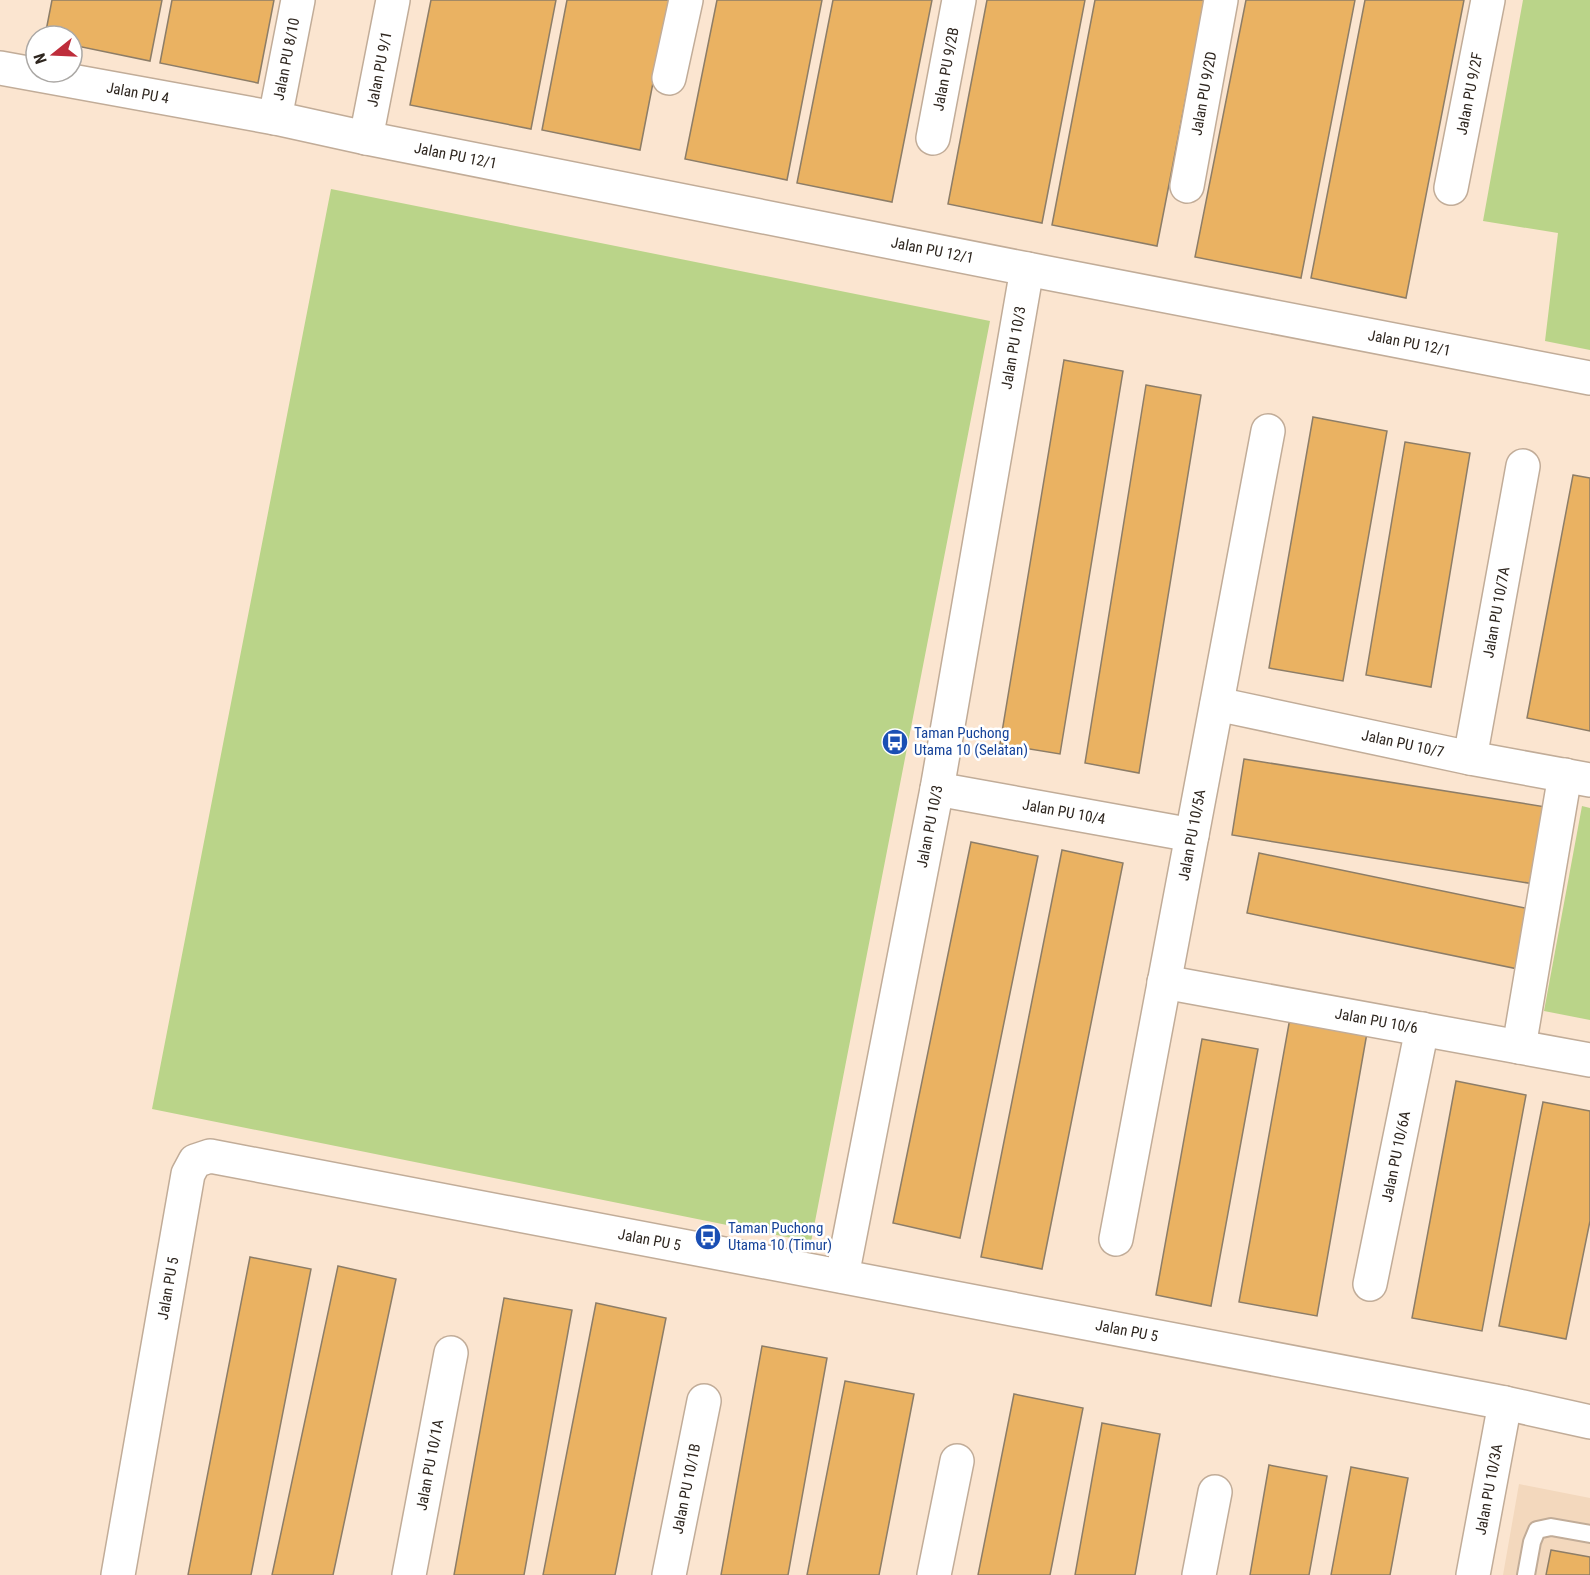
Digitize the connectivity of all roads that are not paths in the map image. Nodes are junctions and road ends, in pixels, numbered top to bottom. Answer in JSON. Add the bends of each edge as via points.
{"nodes":[{"id":1,"x":298,"y":0,"type":"edge"},
{"id":2,"x":393,"y":0,"type":"edge"},
{"id":3,"x":686,"y":0,"type":"edge"},
{"id":4,"x":959,"y":0,"type":"edge"},
{"id":5,"x":1221,"y":0,"type":"edge"},
{"id":6,"x":1488,"y":0,"type":"edge"},
{"id":7,"x":0,"y":68,"type":"edge"},
{"id":8,"x":669,"y":78,"type":"dead end"},
{"id":9,"x":275,"y":118,"type":"junction"},
{"id":10,"x":366,"y":138,"type":"junction"},
{"id":11,"x":933,"y":138,"type":"dead end"},
{"id":12,"x":1187,"y":186,"type":"dead end"},
{"id":13,"x":1451,"y":188,"type":"dead end"},
{"id":14,"x":1027,"y":269,"type":"junction"},
{"id":15,"x":1590,"y":378,"type":"edge"},
{"id":16,"x":1268,"y":431,"type":"dead end"},
{"id":17,"x":1523,"y":466,"type":"dead end"},
{"id":18,"x":1217,"y":704,"type":"junction"},
{"id":19,"x":1470,"y":758,"type":"junction"},
{"id":20,"x":1577,"y":777,"type":"edge"},
{"id":21,"x":937,"y":789,"type":"junction"},
{"id":22,"x":1192,"y":835,"type":"junction"},
{"id":23,"x":1164,"y":982,"type":"junction"},
{"id":24,"x":1422,"y":1029,"type":"junction"},
{"id":25,"x":1519,"y":1047,"type":"junction"},
{"id":26,"x":1590,"y":1060,"type":"edge"},
{"id":27,"x":1116,"y":1239,"type":"dead end"},
{"id":28,"x":842,"y":1276,"type":"junction"},
{"id":29,"x":1370,"y":1284,"type":"dead end"},
{"id":30,"x":451,"y":1353,"type":"dead end"},
{"id":31,"x":704,"y":1401,"type":"dead end"},
{"id":32,"x":1505,"y":1403,"type":"junction"},
{"id":33,"x":1590,"y":1422,"type":"edge"},
{"id":34,"x":957,"y":1461,"type":"dead end"},
{"id":35,"x":1215,"y":1492,"type":"dead end"},
{"id":36,"x":1590,"y":1534,"type":"edge"},
{"id":37,"x":118,"y":1575,"type":"edge"},
{"id":38,"x":409,"y":1575,"type":"edge"},
{"id":39,"x":669,"y":1575,"type":"edge"},
{"id":40,"x":934,"y":1575,"type":"edge"},
{"id":41,"x":1199,"y":1575,"type":"edge"},
{"id":42,"x":1473,"y":1575,"type":"edge"},
{"id":43,"x":1526,"y":1575,"type":"edge"}],
"edges":[{"from":1,"to":9,"type":"street","name":"Jalan PU 8/10"},
{"from":2,"to":10,"type":"street","name":"Jalan PU 9/1"},
{"from":3,"to":8,"type":"street"},
{"from":4,"to":11,"type":"street","name":"Jalan PU 9/2B"},
{"from":5,"to":12,"type":"street","name":"Jalan PU 9/2D"},
{"from":6,"to":13,"type":"street","name":"Jalan PU 9/2F"},
{"from":7,"to":9,"type":"street","name":"Jalan PU 4"},
{"from":9,"to":10,"type":"street","name":"Jalan PU 12/1"},
{"from":10,"to":14,"type":"street","name":"Jalan PU 12/1"},
{"from":14,"to":15,"type":"street","name":"Jalan PU 12/1"},
{"from":14,"to":21,"type":"street","name":"Jalan PU 10/3"},
{"from":16,"to":18,"type":"street","name":"Jalan PU 10/5A"},
{"from":17,"to":19,"type":"street","name":"Jalan PU 10/7A"},
{"from":18,"to":19,"type":"street","name":"Jalan PU 10/7"},
{"from":18,"to":22,"type":"street","name":"Jalan PU 10/5A"},
{"from":19,"to":20,"type":"street","name":"Jalan PU 10/7"},
{"from":20,"to":25,"type":"street"},
{"from":21,"to":22,"type":"street","name":"Jalan PU 10/4"},
{"from":21,"to":28,"type":"street","name":"Jalan PU 10/3"},
{"from":22,"to":23,"type":"street","name":"Jalan PU 10/5A"},
{"from":23,"to":24,"type":"street","name":"Jalan PU 10/6"},
{"from":23,"to":27,"type":"street","name":"Jalan PU 10/5A"},
{"from":24,"to":25,"type":"street","name":"Jalan PU 10/6"},
{"from":24,"to":29,"type":"street","name":"Jalan PU 10/6A"},
{"from":25,"to":26,"type":"street","name":"Jalan PU 10/6"},
{"from":28,"to":32,"type":"street","name":"Jalan PU 5"},
{"from":28,"to":37,"type":"street","name":"Jalan PU 5","via":[[210,1156],[195,1161],[188,1174]]},
{"from":30,"to":38,"type":"street","name":"Jalan PU 10/1A"},
{"from":31,"to":39,"type":"street","name":"Jalan PU 10/1B"},
{"from":32,"to":33,"type":"street","name":"Jalan PU 5"},
{"from":32,"to":42,"type":"street","name":"Jalan PU 10/3A"},
{"from":34,"to":40,"type":"street"},
{"from":35,"to":41,"type":"street"},
{"from":36,"to":43,"type":"lane","via":[[1551,1527],[1537,1530]]}]}
